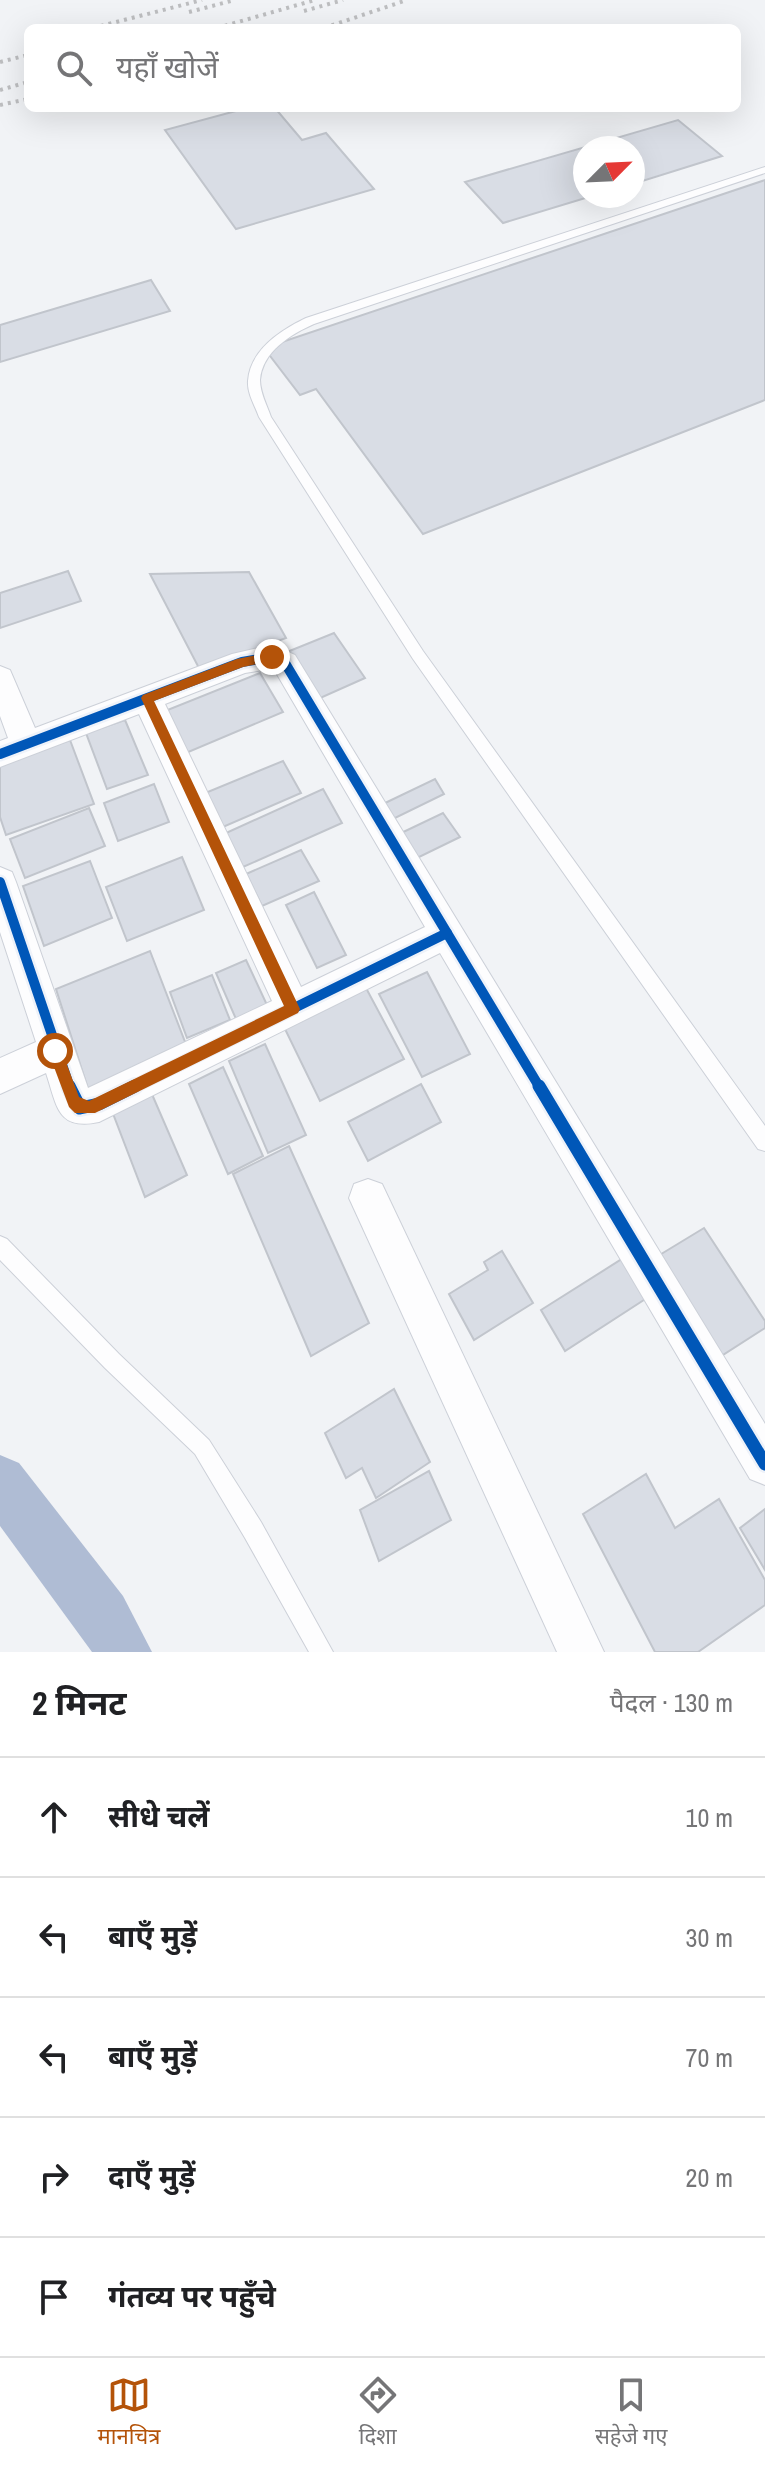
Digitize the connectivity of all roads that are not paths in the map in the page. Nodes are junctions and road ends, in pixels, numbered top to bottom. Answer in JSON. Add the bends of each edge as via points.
{"nodes":[{"id":1,"x":765,"y":170,"type":"edge"},
{"id":2,"x":0,"y":678,"type":"edge"},
{"id":3,"x":147,"y":698,"type":"junction"},
{"id":4,"x":13,"y":749,"type":"edge"},
{"id":5,"x":0,"y":882,"type":"edge"},
{"id":6,"x":447,"y":933,"type":"junction"},
{"id":7,"x":293,"y":1009,"type":"junction"},
{"id":8,"x":55,"y":1051,"type":"junction"},
{"id":9,"x":0,"y":1076,"type":"edge"},
{"id":10,"x":765,"y":1142,"type":"edge"},
{"id":11,"x":368,"y":1198,"type":"dead end"},
{"id":12,"x":0,"y":1246,"type":"edge"},
{"id":13,"x":765,"y":1464,"type":"edge"},
{"id":14,"x":322,"y":1652,"type":"edge"},
{"id":15,"x":581,"y":1652,"type":"edge"}],
"edges":[{"from":1,"to":10,"type":"lane","via":[[310,321],[279,337],[254,381],[265,417],[418,655]]},
{"from":2,"to":4,"type":"street"},
{"from":3,"to":4,"type":"street"},
{"from":3,"to":6,"type":"street","via":[[258,658],[285,663]]},
{"from":3,"to":7,"type":"street"},
{"from":5,"to":8,"type":"street"},
{"from":6,"to":7,"type":"street"},
{"from":6,"to":13,"type":"street"},
{"from":7,"to":8,"type":"street","via":[[90,1108],[80,1108],[74,1101]]},
{"from":8,"to":9,"type":"street"},
{"from":11,"to":15,"type":"street"},
{"from":12,"to":14,"type":"lane","via":[[202,1447]]}]}
